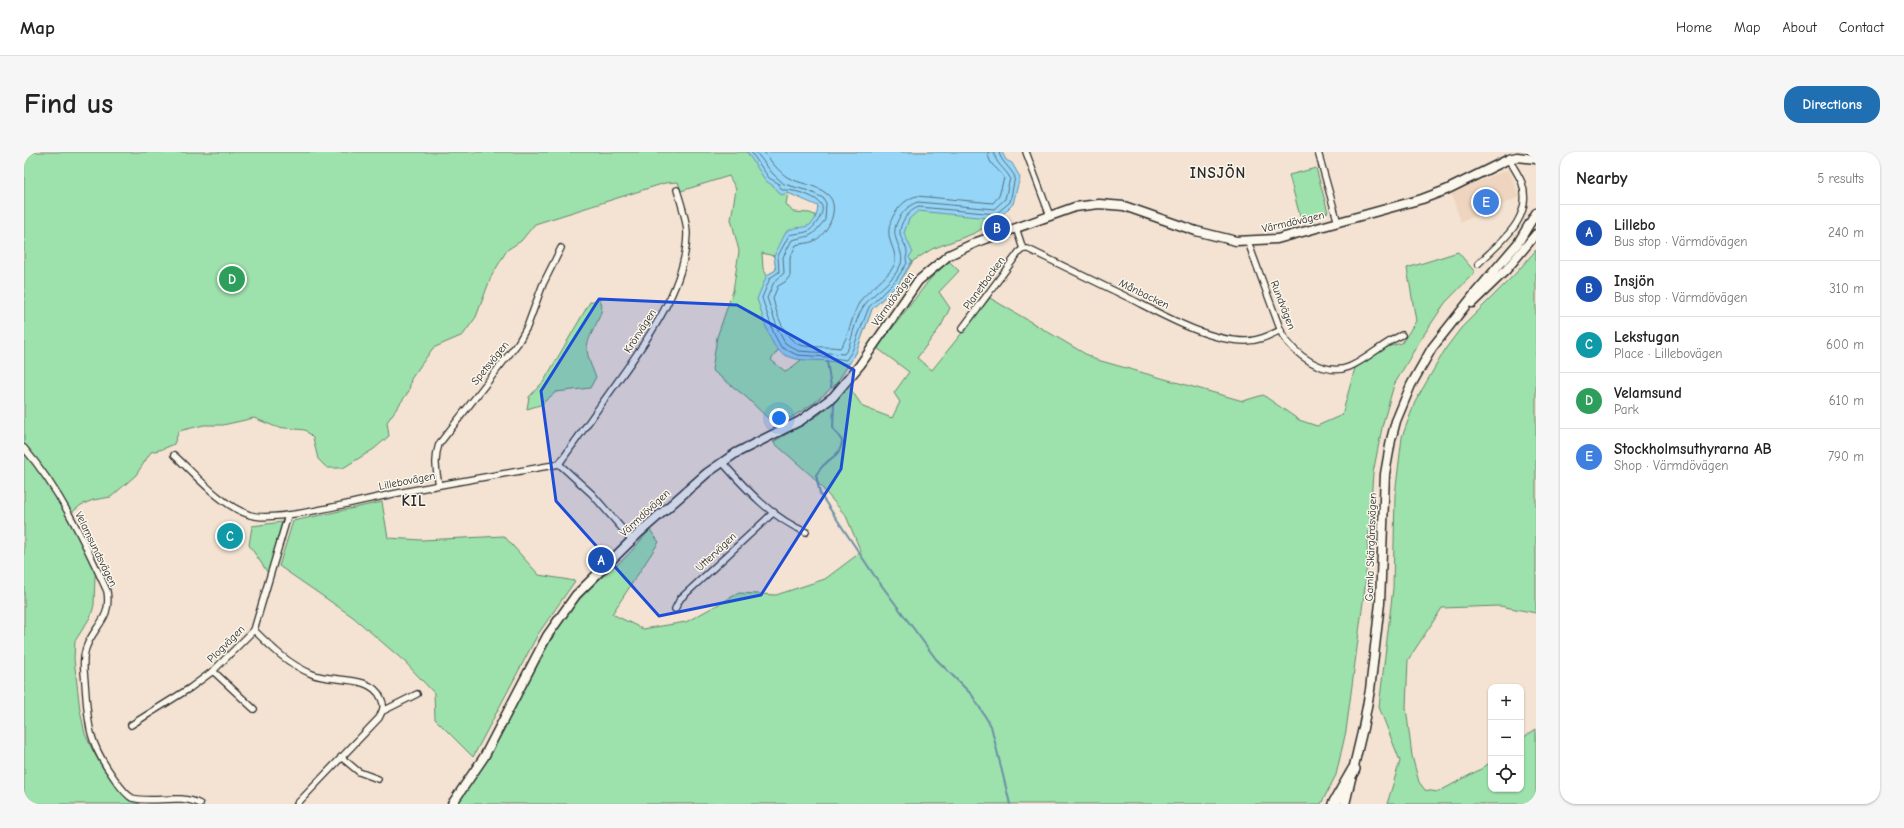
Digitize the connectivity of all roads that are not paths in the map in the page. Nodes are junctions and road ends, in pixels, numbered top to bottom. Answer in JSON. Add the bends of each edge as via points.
{"nodes":[{"id":1,"x":1026,"y":152,"type":"edge"},
{"id":2,"x":1318,"y":152,"type":"edge"},
{"id":3,"x":1509,"y":159,"type":"junction"},
{"id":4,"x":1536,"y":159,"type":"edge"},
{"id":5,"x":678,"y":190,"type":"dead end"},
{"id":6,"x":1536,"y":213,"type":"edge"},
{"id":7,"x":1050,"y":216,"type":"junction"},
{"id":8,"x":1338,"y":223,"type":"junction"},
{"id":9,"x":1016,"y":228,"type":"junction"},
{"id":10,"x":1536,"y":234,"type":"edge"},
{"id":11,"x":1248,"y":242,"type":"junction"},
{"id":12,"x":561,"y":248,"type":"dead end"},
{"id":13,"x":1024,"y":249,"type":"junction"},
{"id":14,"x":1478,"y":264,"type":"dead end"},
{"id":15,"x":1465,"y":308,"type":"junction"},
{"id":16,"x":962,"y":329,"type":"dead end"},
{"id":17,"x":1281,"y":330,"type":"junction"},
{"id":18,"x":1402,"y":336,"type":"dead end"},
{"id":19,"x":24,"y":448,"type":"edge"},
{"id":20,"x":174,"y":455,"type":"dead end"},
{"id":21,"x":722,"y":462,"type":"junction"},
{"id":22,"x":559,"y":464,"type":"junction"},
{"id":23,"x":439,"y":485,"type":"junction"},
{"id":24,"x":774,"y":512,"type":"junction"},
{"id":25,"x":288,"y":515,"type":"junction"},
{"id":26,"x":806,"y":532,"type":"dead end"},
{"id":27,"x":632,"y":540,"type":"junction"},
{"id":28,"x":675,"y":609,"type":"dead end"},
{"id":29,"x":254,"y":630,"type":"junction"},
{"id":30,"x":213,"y":671,"type":"junction"},
{"id":31,"x":417,"y":694,"type":"dead end"},
{"id":32,"x":254,"y":709,"type":"dead end"},
{"id":33,"x":383,"y":711,"type":"junction"},
{"id":34,"x":131,"y":725,"type":"dead end"},
{"id":35,"x":341,"y":757,"type":"junction"},
{"id":36,"x":1354,"y":769,"type":"junction"},
{"id":37,"x":378,"y":779,"type":"dead end"},
{"id":38,"x":200,"y":804,"type":"edge"},
{"id":39,"x":297,"y":804,"type":"edge"},
{"id":40,"x":452,"y":804,"type":"edge"},
{"id":41,"x":1334,"y":804,"type":"edge"},
{"id":42,"x":1345,"y":804,"type":"edge"}],
"edges":[{"from":1,"to":7,"type":"street"},
{"from":2,"to":8,"type":"street"},
{"from":3,"to":4,"type":"main road","name":"Värmdövägen","via":[[1517,156]]},
{"from":3,"to":8,"type":"main road","name":"Värmdövägen","via":[[1446,190]]},
{"from":3,"to":14,"type":"street","via":[[1522,183],[1522,214],[1507,236]]},
{"from":5,"to":22,"type":"street","name":"Krönvägen","via":[[687,235],[684,256],[666,308],[635,357]]},
{"from":6,"to":15,"type":"main road","name":"Gamla Skärgårdsvägen","via":[[1518,243]]},
{"from":7,"to":9,"type":"main road","name":"Värmdövägen"},
{"from":7,"to":11,"type":"main road","name":"Värmdövägen","via":[[1083,206],[1124,206],[1196,231]]},
{"from":8,"to":11,"type":"main road","name":"Värmdövägen","via":[[1277,239]]},
{"from":9,"to":13,"type":"street"},
{"from":9,"to":21,"type":"main road","name":"Värmdövägen","via":[[977,242],[938,262],[918,281],[860,365],[833,397],[800,421]]},
{"from":10,"to":15,"type":"main road","name":"Gamla Skärgårdsvägen","via":[[1506,270],[1481,296]]},
{"from":11,"to":17,"type":"street","name":"Rundvägen"},
{"from":12,"to":23,"type":"street","name":"Spetsvägen","via":[[518,344],[439,444],[435,453],[435,464]]},
{"from":13,"to":16,"type":"street","name":"Planetbacken","via":[[1019,252]]},
{"from":13,"to":17,"type":"street","name":"Månbacken","via":[[1214,336],[1244,341]]},
{"from":15,"to":36,"type":"main road","name":"Gamla Skärgårdsvägen","via":[[1421,366],[1404,400],[1391,440],[1383,493],[1380,603],[1376,643],[1370,690]]},
{"from":17,"to":18,"type":"street","name":"Rundvägen","via":[[1287,342],[1299,355],[1319,364],[1340,368],[1353,365],[1381,346]]},
{"from":19,"to":38,"type":"street","name":"Velamsundsvägen","via":[[54,487],[107,591],[109,604],[85,648],[84,661],[88,726],[98,755],[117,782],[137,800],[154,802],[185,799]]},
{"from":20,"to":25,"type":"street","name":"Lillebovägen","via":[[230,506],[250,515]]},
{"from":21,"to":24,"type":"street"},
{"from":21,"to":27,"type":"main road","name":"Värmdövägen","via":[[690,486]]},
{"from":22,"to":23,"type":"street","name":"Lillebovägen"},
{"from":22,"to":27,"type":"street","via":[[592,494]]},
{"from":23,"to":25,"type":"street","name":"Lillebovägen"},
{"from":24,"to":26,"type":"street","via":[[795,528]]},
{"from":24,"to":28,"type":"street","name":"Uttervägen","via":[[680,599]]},
{"from":25,"to":29,"type":"street","name":"Plogvägen"},
{"from":27,"to":40,"type":"main road","name":"Värmdövägen","via":[[580,591],[556,621],[537,652],[484,757]]},
{"from":29,"to":30,"type":"street","name":"Plogvägen"},
{"from":29,"to":33,"type":"street","via":[[282,658],[313,675],[371,686],[380,695]]},
{"from":30,"to":32,"type":"street"},
{"from":30,"to":34,"type":"street","name":"Plogvägen"},
{"from":31,"to":33,"type":"street"},
{"from":33,"to":35,"type":"street"},
{"from":35,"to":37,"type":"street","via":[[359,772]]},
{"from":35,"to":39,"type":"street"},
{"from":36,"to":41,"type":"highway"},
{"from":36,"to":42,"type":"main road","name":"Gamla Skärgårdsvägen"}]}
